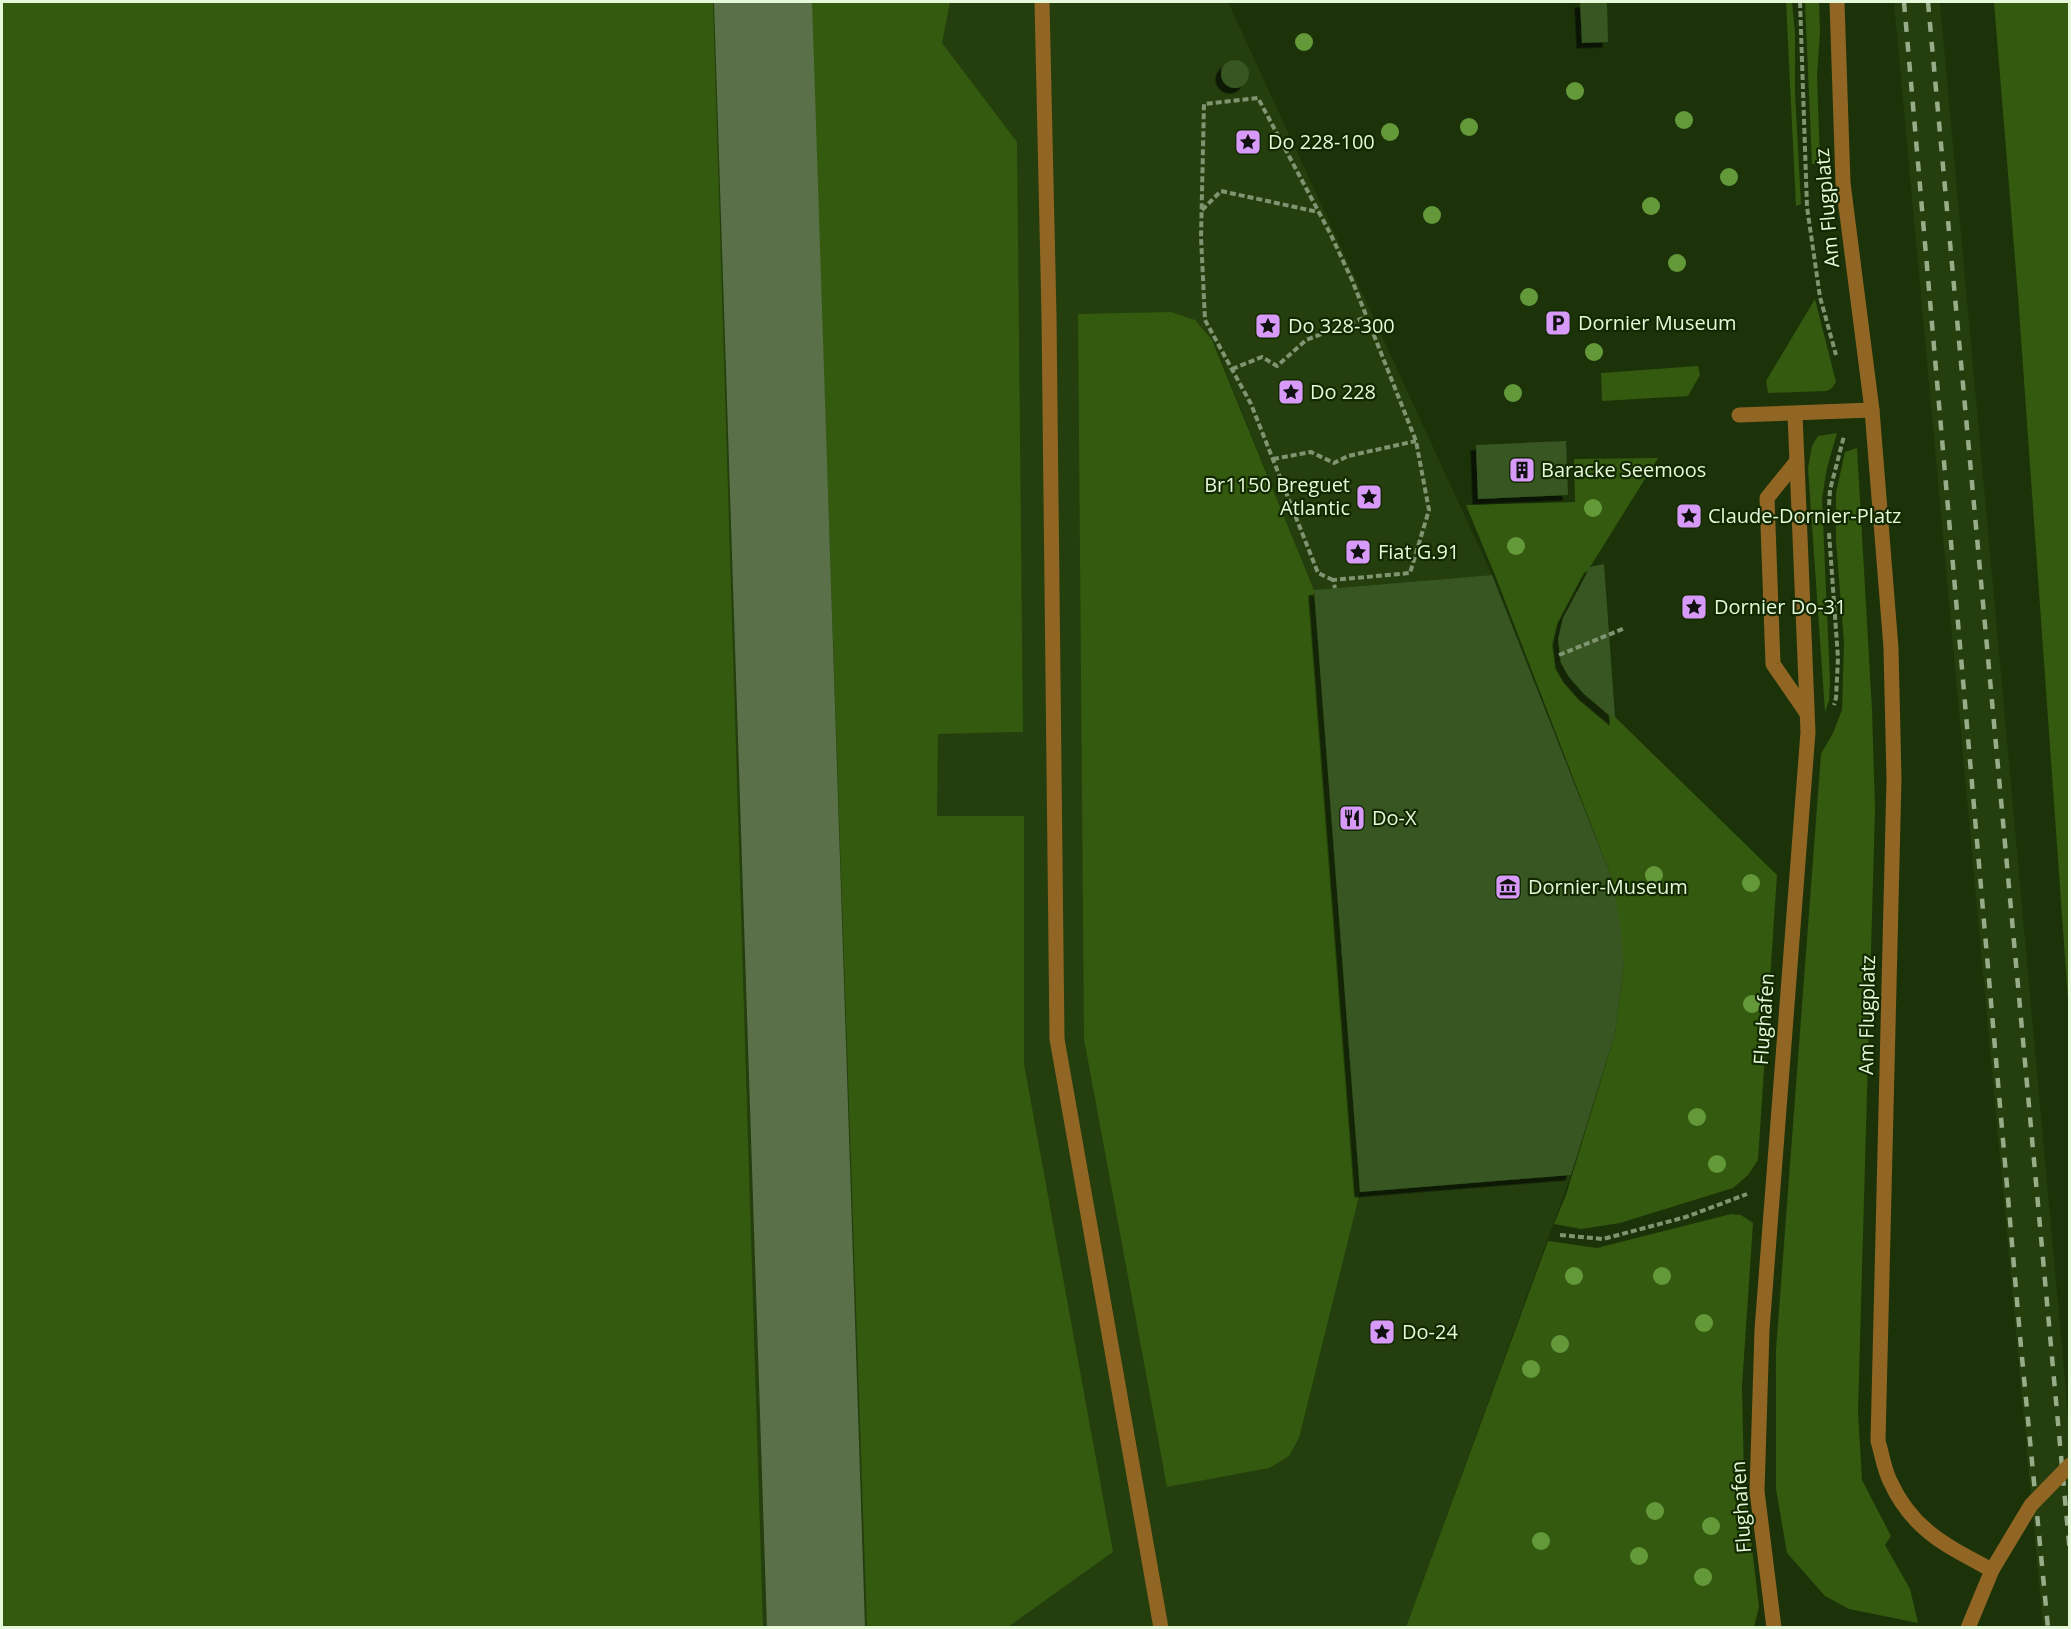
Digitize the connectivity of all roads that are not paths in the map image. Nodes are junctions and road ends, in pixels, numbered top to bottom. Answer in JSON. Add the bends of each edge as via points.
{"nodes":[{"id":1,"x":1042,"y":2,"type":"edge"},
{"id":2,"x":1837,"y":2,"type":"edge"},
{"id":3,"x":1872,"y":410,"type":"junction"},
{"id":4,"x":1795,"y":414,"type":"junction"},
{"id":5,"x":1739,"y":415,"type":"dead end"},
{"id":6,"x":1797,"y":461,"type":"junction"},
{"id":7,"x":1806,"y":712,"type":"junction"},
{"id":8,"x":2070,"y":1465,"type":"edge"},
{"id":9,"x":1992,"y":1570,"type":"junction"},
{"id":10,"x":1161,"y":1628,"type":"edge"},
{"id":11,"x":1774,"y":1628,"type":"edge"},
{"id":12,"x":1968,"y":1628,"type":"edge"}],
"edges":[{"from":1,"to":10,"type":"street","via":[[1056,1039]]},
{"from":2,"to":3,"type":"street","name":"Am Flugplatz","via":[[1843,183]]},
{"from":3,"to":4,"type":"street"},
{"from":3,"to":9,"type":"street","name":"Am Flugplatz","via":[[1891,648],[1894,779],[1878,1441],[1889,1480],[1909,1514],[1935,1539]]},
{"from":4,"to":5,"type":"street"},
{"from":4,"to":6,"type":"street","name":"Flughafen"},
{"from":6,"to":7,"type":"street","name":"Flughafen"},
{"from":6,"to":7,"type":"street","via":[[1767,498],[1772,652],[1773,664]]},
{"from":7,"to":11,"type":"street","name":"Flughafen","via":[[1808,732],[1762,1330],[1757,1491]]},
{"from":8,"to":9,"type":"street","bridge":true,"via":[[2031,1505]]},
{"from":9,"to":12,"type":"street"}]}
